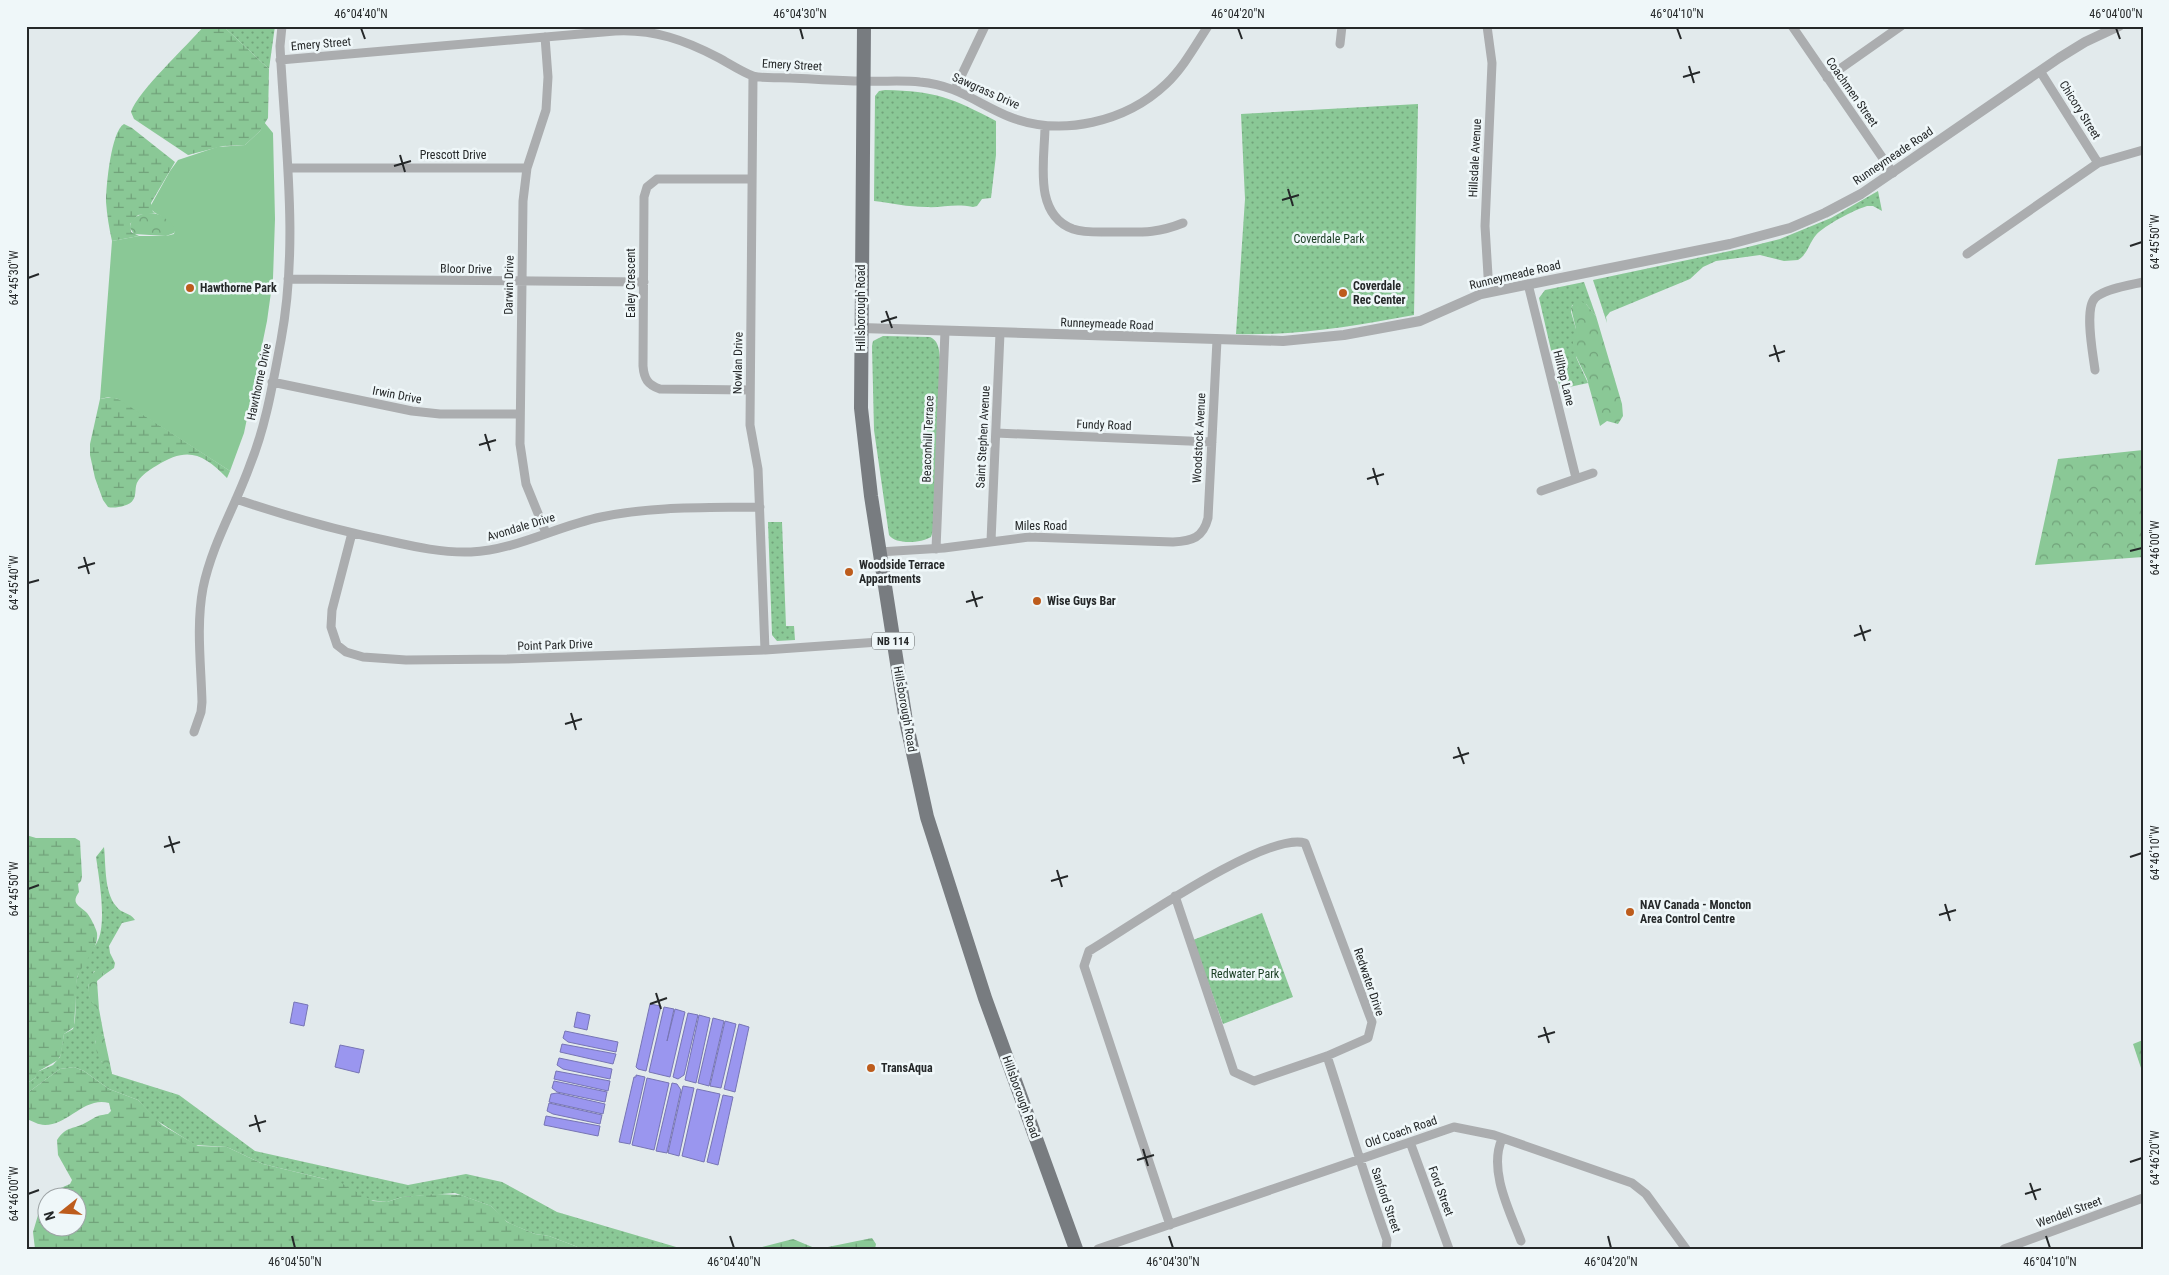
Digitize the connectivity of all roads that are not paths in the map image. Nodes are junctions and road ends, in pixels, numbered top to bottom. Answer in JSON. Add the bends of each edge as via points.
{"nodes":[{"id":1,"x":282,"y":26,"type":"edge"},
{"id":2,"x":864,"y":26,"type":"edge"},
{"id":3,"x":985,"y":26,"type":"edge"},
{"id":4,"x":1208,"y":26,"type":"edge"},
{"id":5,"x":1342,"y":26,"type":"edge"},
{"id":6,"x":1487,"y":26,"type":"edge"},
{"id":7,"x":1792,"y":26,"type":"edge"},
{"id":8,"x":1901,"y":26,"type":"edge"},
{"id":9,"x":2119,"y":26,"type":"edge"},
{"id":10,"x":627,"y":28,"type":"edge"},
{"id":11,"x":545,"y":37,"type":"junction"},
{"id":12,"x":1340,"y":44,"type":"dead end"},
{"id":13,"x":280,"y":60,"type":"junction"},
{"id":14,"x":2040,"y":71,"type":"junction"},
{"id":15,"x":753,"y":76,"type":"junction"},
{"id":16,"x":1827,"y":78,"type":"junction"},
{"id":17,"x":864,"y":81,"type":"junction"},
{"id":18,"x":955,"y":89,"type":"junction"},
{"id":19,"x":1045,"y":126,"type":"junction"},
{"id":20,"x":2143,"y":150,"type":"edge"},
{"id":21,"x":2098,"y":162,"type":"junction"},
{"id":22,"x":288,"y":168,"type":"junction"},
{"id":23,"x":527,"y":168,"type":"junction"},
{"id":24,"x":1893,"y":172,"type":"junction"},
{"id":25,"x":752,"y":179,"type":"junction"},
{"id":26,"x":1183,"y":223,"type":"dead end"},
{"id":27,"x":1967,"y":254,"type":"dead end"},
{"id":28,"x":288,"y":279,"type":"junction"},
{"id":29,"x":521,"y":282,"type":"junction"},
{"id":30,"x":644,"y":282,"type":"junction"},
{"id":31,"x":2143,"y":282,"type":"edge"},
{"id":32,"x":1528,"y":284,"type":"junction"},
{"id":33,"x":1489,"y":292,"type":"junction"},
{"id":34,"x":860,"y":328,"type":"junction"},
{"id":35,"x":945,"y":331,"type":"junction"},
{"id":36,"x":1000,"y":333,"type":"junction"},
{"id":37,"x":1216,"y":340,"type":"junction"},
{"id":38,"x":2095,"y":370,"type":"dead end"},
{"id":39,"x":272,"y":382,"type":"junction"},
{"id":40,"x":750,"y":390,"type":"junction"},
{"id":41,"x":519,"y":414,"type":"junction"},
{"id":42,"x":996,"y":433,"type":"junction"},
{"id":43,"x":1212,"y":442,"type":"junction"},
{"id":44,"x":1593,"y":472,"type":"dead end"},
{"id":45,"x":1576,"y":478,"type":"junction"},
{"id":46,"x":1541,"y":491,"type":"dead end"},
{"id":47,"x":236,"y":499,"type":"junction"},
{"id":48,"x":760,"y":508,"type":"junction"},
{"id":49,"x":352,"y":533,"type":"junction"},
{"id":50,"x":546,"y":533,"type":"junction"},
{"id":51,"x":1201,"y":535,"type":"joint"},
{"id":52,"x":991,"y":541,"type":"junction"},
{"id":53,"x":936,"y":549,"type":"junction"},
{"id":54,"x":879,"y":552,"type":"junction"},
{"id":55,"x":893,"y":641,"type":"junction"},
{"id":56,"x":765,"y":650,"type":"junction"},
{"id":57,"x":194,"y":732,"type":"dead end"},
{"id":58,"x":1175,"y":896,"type":"junction"},
{"id":59,"x":1327,"y":1056,"type":"junction"},
{"id":60,"x":1502,"y":1139,"type":"junction"},
{"id":61,"x":1410,"y":1142,"type":"junction"},
{"id":62,"x":1359,"y":1160,"type":"junction"},
{"id":63,"x":2143,"y":1198,"type":"edge"},
{"id":64,"x":1170,"y":1225,"type":"junction"},
{"id":65,"x":1521,"y":1241,"type":"dead end"},
{"id":66,"x":1076,"y":1249,"type":"edge"},
{"id":67,"x":1098,"y":1249,"type":"edge"},
{"id":68,"x":1386,"y":1249,"type":"edge"},
{"id":69,"x":1449,"y":1249,"type":"edge"},
{"id":70,"x":1686,"y":1249,"type":"edge"},
{"id":71,"x":2004,"y":1249,"type":"edge"}],
"edges":[{"from":1,"to":13,"type":"street","name":"Hawthorne Drive"},
{"from":2,"to":17,"type":"main road","name":"Hillsborough Road","number":"NB 114"},
{"from":3,"to":18,"type":"street"},
{"from":4,"to":19,"type":"street","name":"Sawgrass Drive","via":[[1173,76],[1160,90],[1137,105],[1092,122]]},
{"from":5,"to":12,"type":"street"},
{"from":6,"to":33,"type":"street","name":"Hillsdale Avenue","via":[[1492,62],[1485,220]]},
{"from":7,"to":16,"type":"street","name":"Coachmen Street"},
{"from":8,"to":16,"type":"street"},
{"from":9,"to":14,"type":"street","name":"Runneymeade Road","via":[[2085,42]]},
{"from":10,"to":11,"type":"street","name":"Emery Street"},
{"from":10,"to":15,"type":"street","name":"Emery Street","via":[[685,41]]},
{"from":11,"to":13,"type":"street","name":"Emery Street"},
{"from":11,"to":23,"type":"street","name":"Darwin Drive","via":[[547,101],[543,124]]},
{"from":13,"to":22,"type":"street","name":"Hawthorne Drive"},
{"from":14,"to":21,"type":"street","name":"Chicory Street"},
{"from":14,"to":24,"type":"street","name":"Runneymeade Road"},
{"from":15,"to":17,"type":"street","name":"Emery Street"},
{"from":15,"to":25,"type":"street","name":"Nowlan Drive"},
{"from":16,"to":24,"type":"street","name":"Coachmen Street"},
{"from":17,"to":18,"type":"street","name":"Sawgrass Drive","via":[[920,82]]},
{"from":17,"to":34,"type":"main road","name":"Hillsborough Road","number":"NB 114"},
{"from":18,"to":19,"type":"street","name":"Sawgrass Drive","via":[[1011,117]]},
{"from":19,"to":26,"type":"street","via":[[1044,194],[1050,209],[1061,222],[1073,229],[1087,231],[1151,232]]},
{"from":20,"to":21,"type":"street"},
{"from":21,"to":27,"type":"street"},
{"from":22,"to":23,"type":"street","name":"Prescott Drive"},
{"from":22,"to":28,"type":"street","name":"Hawthorne Drive"},
{"from":23,"to":29,"type":"street","name":"Darwin Drive"},
{"from":24,"to":32,"type":"street","name":"Runneymeade Road","via":[[1837,207],[1778,232]]},
{"from":25,"to":30,"type":"street","name":"Ealey Crescent","via":[[660,179],[650,183],[644,197]]},
{"from":25,"to":40,"type":"street","name":"Nowlan Drive"},
{"from":28,"to":29,"type":"street","name":"Bloor Drive"},
{"from":28,"to":39,"type":"street","name":"Hawthorne Drive"},
{"from":29,"to":30,"type":"street","name":"Bloor Drive"},
{"from":29,"to":41,"type":"street","name":"Darwin Drive"},
{"from":30,"to":40,"type":"street","name":"Ealey Crescent","via":[[643,366],[647,382],[660,388]]},
{"from":31,"to":38,"type":"street","via":[[2094,298],[2089,309]]},
{"from":32,"to":33,"type":"street","name":"Runneymeade Road"},
{"from":32,"to":45,"type":"street","name":"Hilltop Lane"},
{"from":33,"to":37,"type":"street","name":"Runneymeade Road","via":[[1420,321],[1344,335],[1293,341]]},
{"from":34,"to":35,"type":"street","name":"Runneymeade Road"},
{"from":34,"to":54,"type":"main road","name":"Hillsborough Road","number":"NB 114","via":[[863,434]]},
{"from":35,"to":36,"type":"street","name":"Runneymeade Road"},
{"from":35,"to":53,"type":"street","name":"Beaconhill Terrace"},
{"from":36,"to":37,"type":"street","name":"Runneymeade Road"},
{"from":36,"to":42,"type":"street","name":"Saint Stephen Avenue"},
{"from":37,"to":43,"type":"street","name":"Woodstock Avenue"},
{"from":39,"to":41,"type":"street","name":"Irwin Drive","via":[[412,411]]},
{"from":39,"to":47,"type":"street","name":"Hawthorne Drive","via":[[258,442]]},
{"from":40,"to":48,"type":"street","name":"Nowlan Drive","via":[[750,425],[758,469]]},
{"from":41,"to":50,"type":"street","name":"Darwin Drive","via":[[526,484]]},
{"from":42,"to":43,"type":"street","name":"Fundy Road"},
{"from":42,"to":52,"type":"street","name":"Saint Stephen Avenue"},
{"from":43,"to":51,"type":"street","name":"Woodstock Avenue","via":[[1208,518]]},
{"from":44,"to":45,"type":"street"},
{"from":45,"to":46,"type":"street"},
{"from":47,"to":49,"type":"street","name":"Avondale Drive"},
{"from":47,"to":57,"type":"street","name":"Hawthorne Drive","via":[[216,542],[202,591],[202,702]]},
{"from":48,"to":50,"type":"street","name":"Avondale Drive","via":[[630,512],[579,522]]},
{"from":48,"to":56,"type":"street","name":"Nowlan Drive"},
{"from":49,"to":50,"type":"street","name":"Avondale Drive","via":[[428,550],[459,552],[499,549]]},
{"from":49,"to":56,"type":"street","name":"Point Park Drive","via":[[332,610],[331,627],[337,645],[353,655],[416,660]]},
{"from":51,"to":52,"type":"street","name":"Miles Road","via":[[1192,540],[1173,542],[1029,537]]},
{"from":52,"to":53,"type":"street","name":"Miles Road"},
{"from":53,"to":54,"type":"street","name":"Miles Road"},
{"from":54,"to":55,"type":"main road","name":"Hillsborough Road","number":"NB 114"},
{"from":55,"to":56,"type":"street","name":"Point Park Drive"},
{"from":55,"to":66,"type":"main road","name":"Hillsborough Road","number":"NB 114","via":[[910,745],[928,817],[985,998]]},
{"from":58,"to":59,"type":"street","name":"Redwater Drive","via":[[1234,1072],[1254,1081]]},
{"from":58,"to":59,"type":"street","name":"Redwater Drive","via":[[1256,853],[1296,840],[1305,843],[1372,1022],[1368,1038]]},
{"from":58,"to":64,"type":"street","name":"Redwater Drive","via":[[1089,951],[1084,966]]},
{"from":59,"to":62,"type":"street"},
{"from":60,"to":61,"type":"street","name":"Old Coach Road","via":[[1454,1127]]},
{"from":60,"to":65,"type":"street","via":[[1499,1146],[1499,1182]]},
{"from":60,"to":70,"type":"street","name":"Old Coach Road","via":[[1632,1183],[1646,1194]]},
{"from":61,"to":62,"type":"street","name":"Old Coach Road"},
{"from":61,"to":69,"type":"street","name":"Ford Street"},
{"from":62,"to":64,"type":"street","name":"Old Coach Road"},
{"from":62,"to":68,"type":"street","name":"Sanford Street","via":[[1386,1240]]},
{"from":63,"to":71,"type":"street","name":"Wendell Street"},
{"from":64,"to":67,"type":"street","name":"Old Coach Road"}]}
